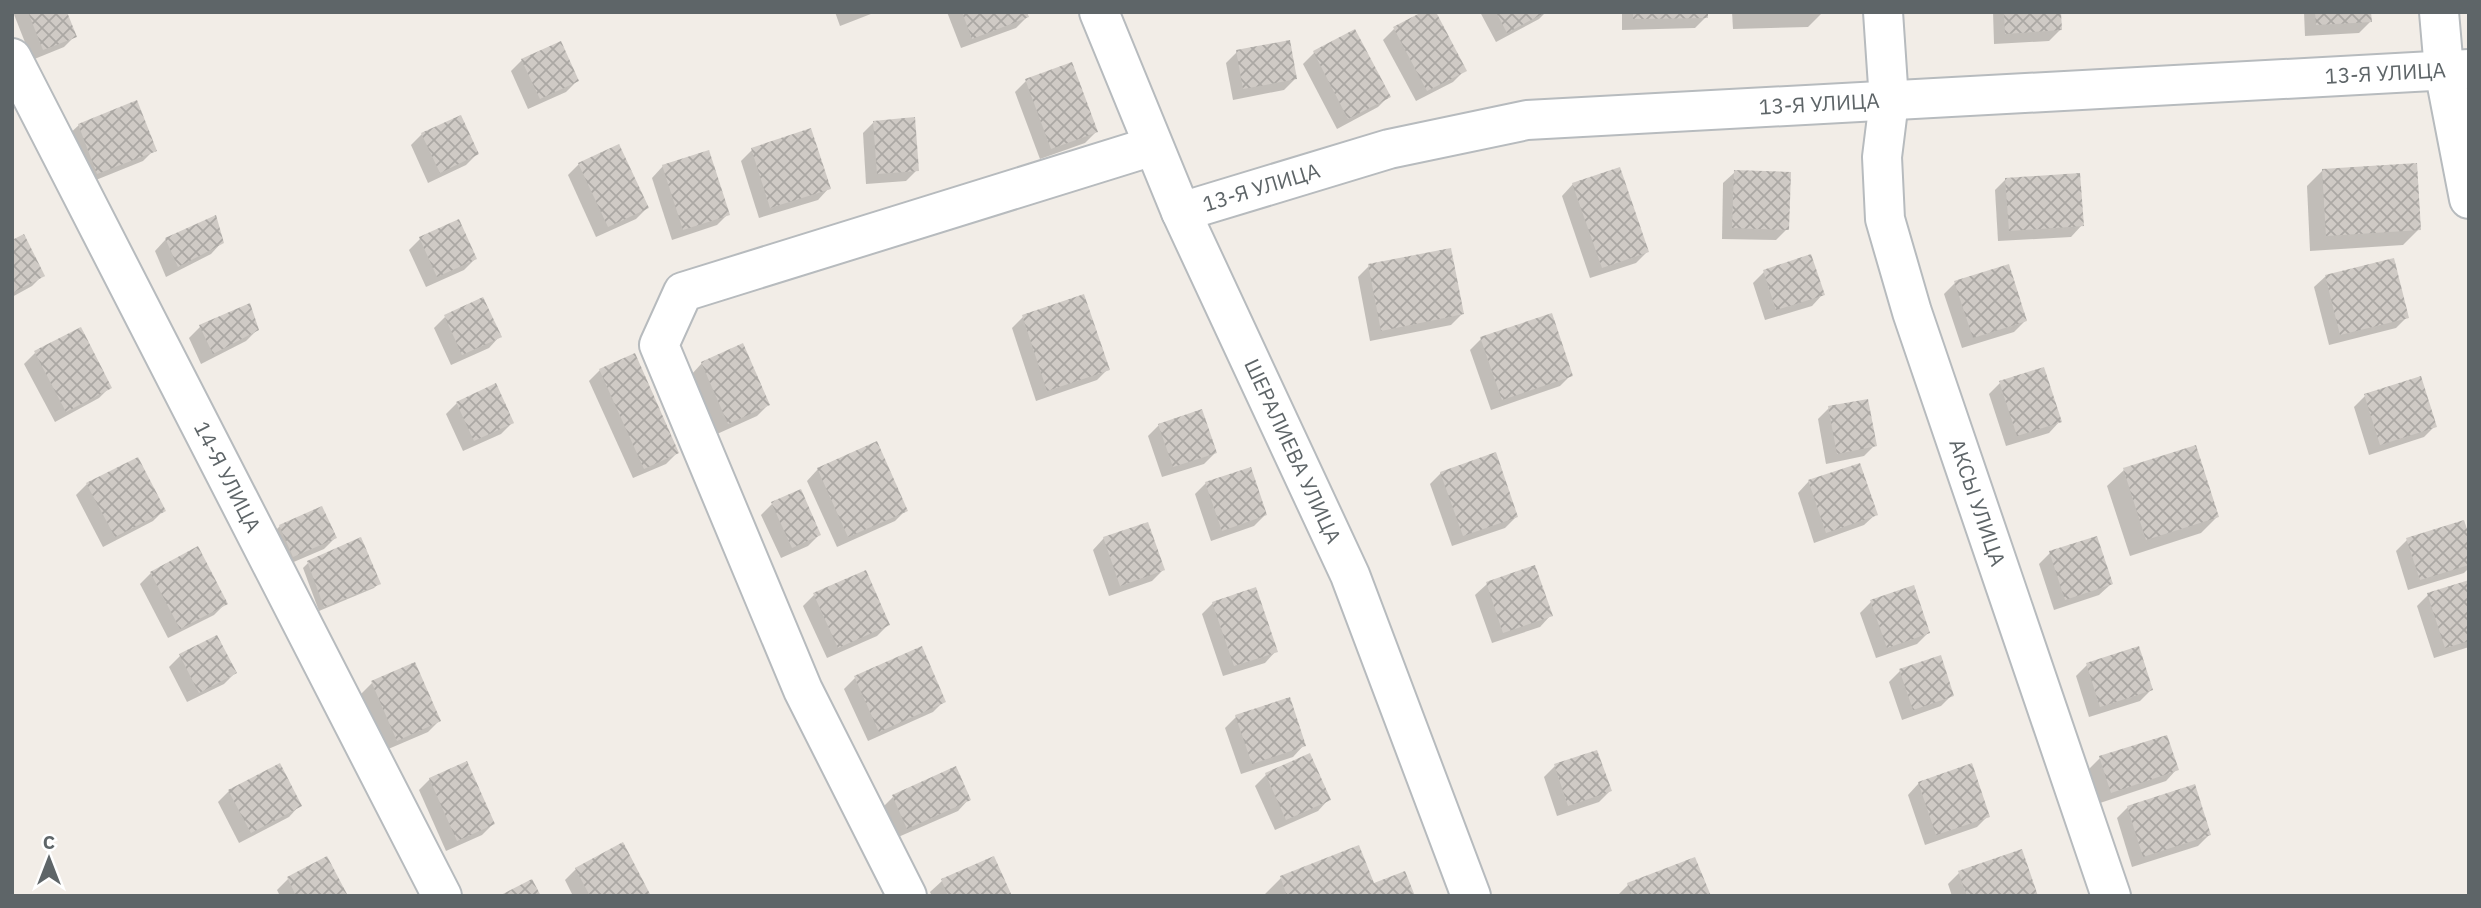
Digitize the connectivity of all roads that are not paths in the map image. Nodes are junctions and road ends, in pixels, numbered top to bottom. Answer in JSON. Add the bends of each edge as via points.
{"nodes":[{"id":1,"x":1099,"y":12,"type":"edge"},
{"id":2,"x":1883,"y":12,"type":"edge"},
{"id":3,"x":2439,"y":12,"type":"edge"},
{"id":4,"x":12,"y":58,"type":"edge"},
{"id":5,"x":2456,"y":70,"type":"edge"},
{"id":6,"x":1889,"y":101,"type":"junction"},
{"id":7,"x":1153,"y":146,"type":"junction"},
{"id":8,"x":2469,"y":199,"type":"edge"},
{"id":9,"x":1181,"y":212,"type":"junction"},
{"id":10,"x":442,"y":896,"type":"edge"},
{"id":11,"x":907,"y":896,"type":"edge"},
{"id":12,"x":1471,"y":896,"type":"edge"},
{"id":13,"x":2111,"y":896,"type":"edge"}],
"edges":[{"from":1,"to":7,"type":"street","name":"ШЕРАЛИЕВА УЛИЦА"},
{"from":2,"to":6,"type":"street","name":"АКСЫ УЛИЦА"},
{"from":3,"to":5,"type":"street"},
{"from":4,"to":10,"type":"street","name":"14-Я УЛИЦА"},
{"from":5,"to":6,"type":"street","name":"13-Я УЛИЦА"},
{"from":5,"to":8,"type":"street"},
{"from":6,"to":9,"type":"street","name":"13-Я УЛИЦА","via":[[1527,120],[1390,149]]},
{"from":6,"to":13,"type":"street","name":"АКСЫ УЛИЦА","via":[[1882,157],[1885,219],[1912,312]]},
{"from":7,"to":9,"type":"street","name":"ШЕРАЛИЕВА УЛИЦА"},
{"from":7,"to":11,"type":"street","via":[[683,292],[659,345],[803,690]]},
{"from":9,"to":12,"type":"street","name":"ШЕРАЛИЕВА УЛИЦА","via":[[1350,575]]}]}
